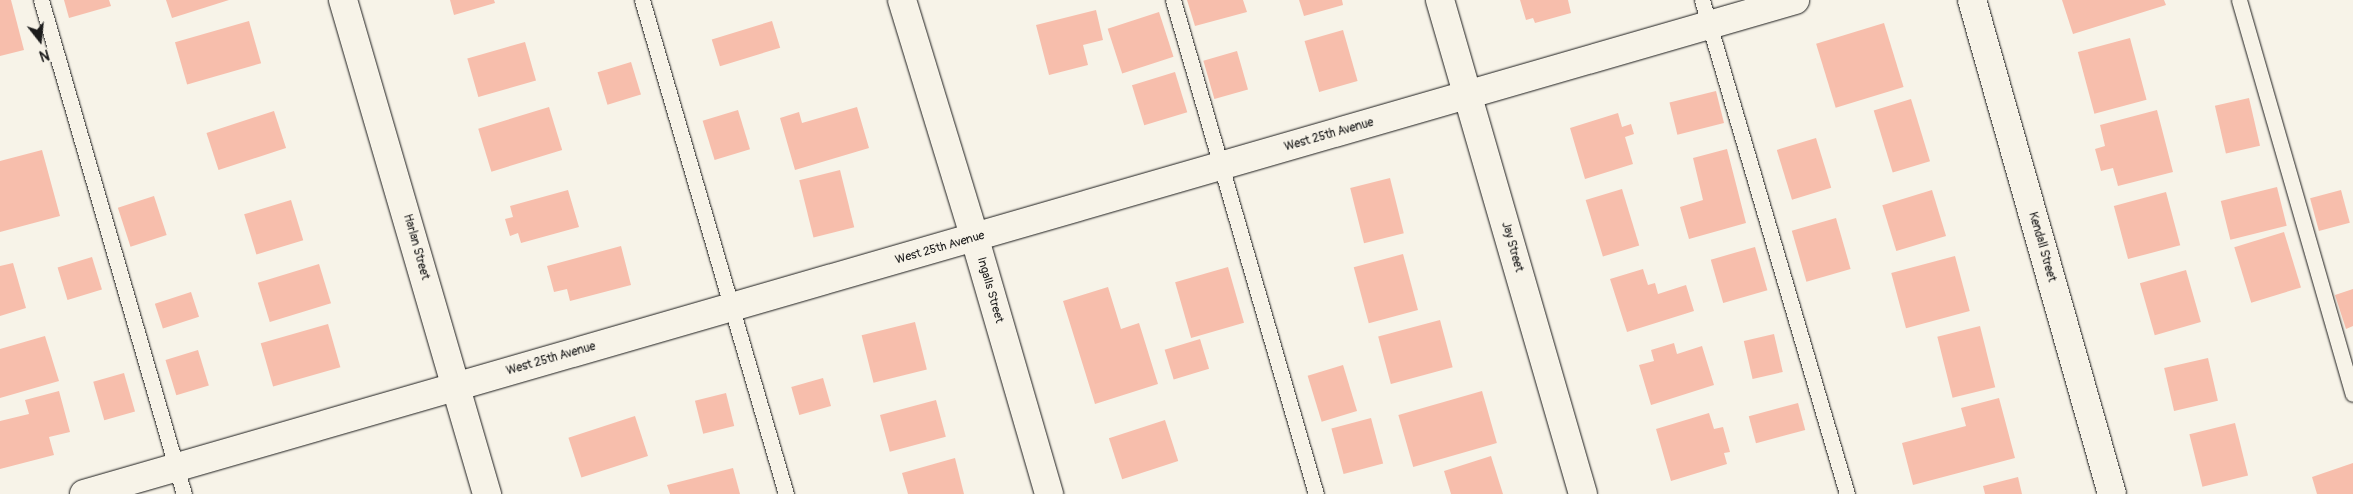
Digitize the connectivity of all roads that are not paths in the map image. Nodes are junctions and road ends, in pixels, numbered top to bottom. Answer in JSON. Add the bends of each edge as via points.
{"nodes":[{"id":1,"x":41,"y":0,"type":"edge"},
{"id":2,"x":343,"y":0,"type":"edge"},
{"id":3,"x":642,"y":0,"type":"edge"},
{"id":4,"x":902,"y":0,"type":"edge"},
{"id":5,"x":1173,"y":0,"type":"edge"},
{"id":6,"x":1440,"y":0,"type":"edge"},
{"id":7,"x":1795,"y":0,"type":"edge"},
{"id":8,"x":1972,"y":0,"type":"edge"},
{"id":9,"x":2239,"y":0,"type":"edge"},
{"id":10,"x":1705,"y":13,"type":"edge"},
{"id":11,"x":1468,"y":95,"type":"junction"},
{"id":12,"x":1221,"y":167,"type":"junction"},
{"id":13,"x":975,"y":239,"type":"junction"},
{"id":14,"x":732,"y":308,"type":"junction"},
{"id":15,"x":457,"y":387,"type":"junction"},
{"id":16,"x":2353,"y":394,"type":"edge"},
{"id":17,"x":176,"y":467,"type":"junction"},
{"id":18,"x":84,"y":494,"type":"edge"},
{"id":19,"x":184,"y":494,"type":"edge"},
{"id":20,"x":488,"y":494,"type":"edge"},
{"id":21,"x":786,"y":494,"type":"edge"},
{"id":22,"x":1049,"y":494,"type":"edge"},
{"id":23,"x":1316,"y":494,"type":"edge"},
{"id":24,"x":1583,"y":494,"type":"edge"},
{"id":25,"x":1847,"y":494,"type":"edge"},
{"id":26,"x":2112,"y":494,"type":"edge"}],
"edges":[{"from":1,"to":17,"type":"lane"},
{"from":2,"to":15,"type":"street","name":"Harlan Street"},
{"from":3,"to":14,"type":"lane"},
{"from":4,"to":13,"type":"street","name":"Ingalls Street"},
{"from":5,"to":12,"type":"lane"},
{"from":6,"to":11,"type":"street","name":"Jay Street"},
{"from":7,"to":10,"type":"street","name":"West 25th Avenue"},
{"from":8,"to":26,"type":"street","name":"Kendall Street"},
{"from":9,"to":16,"type":"lane"},
{"from":10,"to":11,"type":"street","name":"West 25th Avenue"},
{"from":10,"to":25,"type":"lane"},
{"from":11,"to":12,"type":"street","name":"West 25th Avenue"},
{"from":11,"to":24,"type":"street","name":"Jay Street"},
{"from":12,"to":13,"type":"street","name":"West 25th Avenue"},
{"from":12,"to":23,"type":"lane"},
{"from":13,"to":14,"type":"street","name":"West 25th Avenue"},
{"from":13,"to":22,"type":"street","name":"Ingalls Street"},
{"from":14,"to":15,"type":"street","name":"West 25th Avenue"},
{"from":14,"to":21,"type":"lane"},
{"from":15,"to":17,"type":"street","name":"West 25th Avenue"},
{"from":15,"to":20,"type":"street","name":"Harlan Street"},
{"from":17,"to":18,"type":"street","name":"West 25th Avenue"},
{"from":17,"to":19,"type":"lane"}]}
